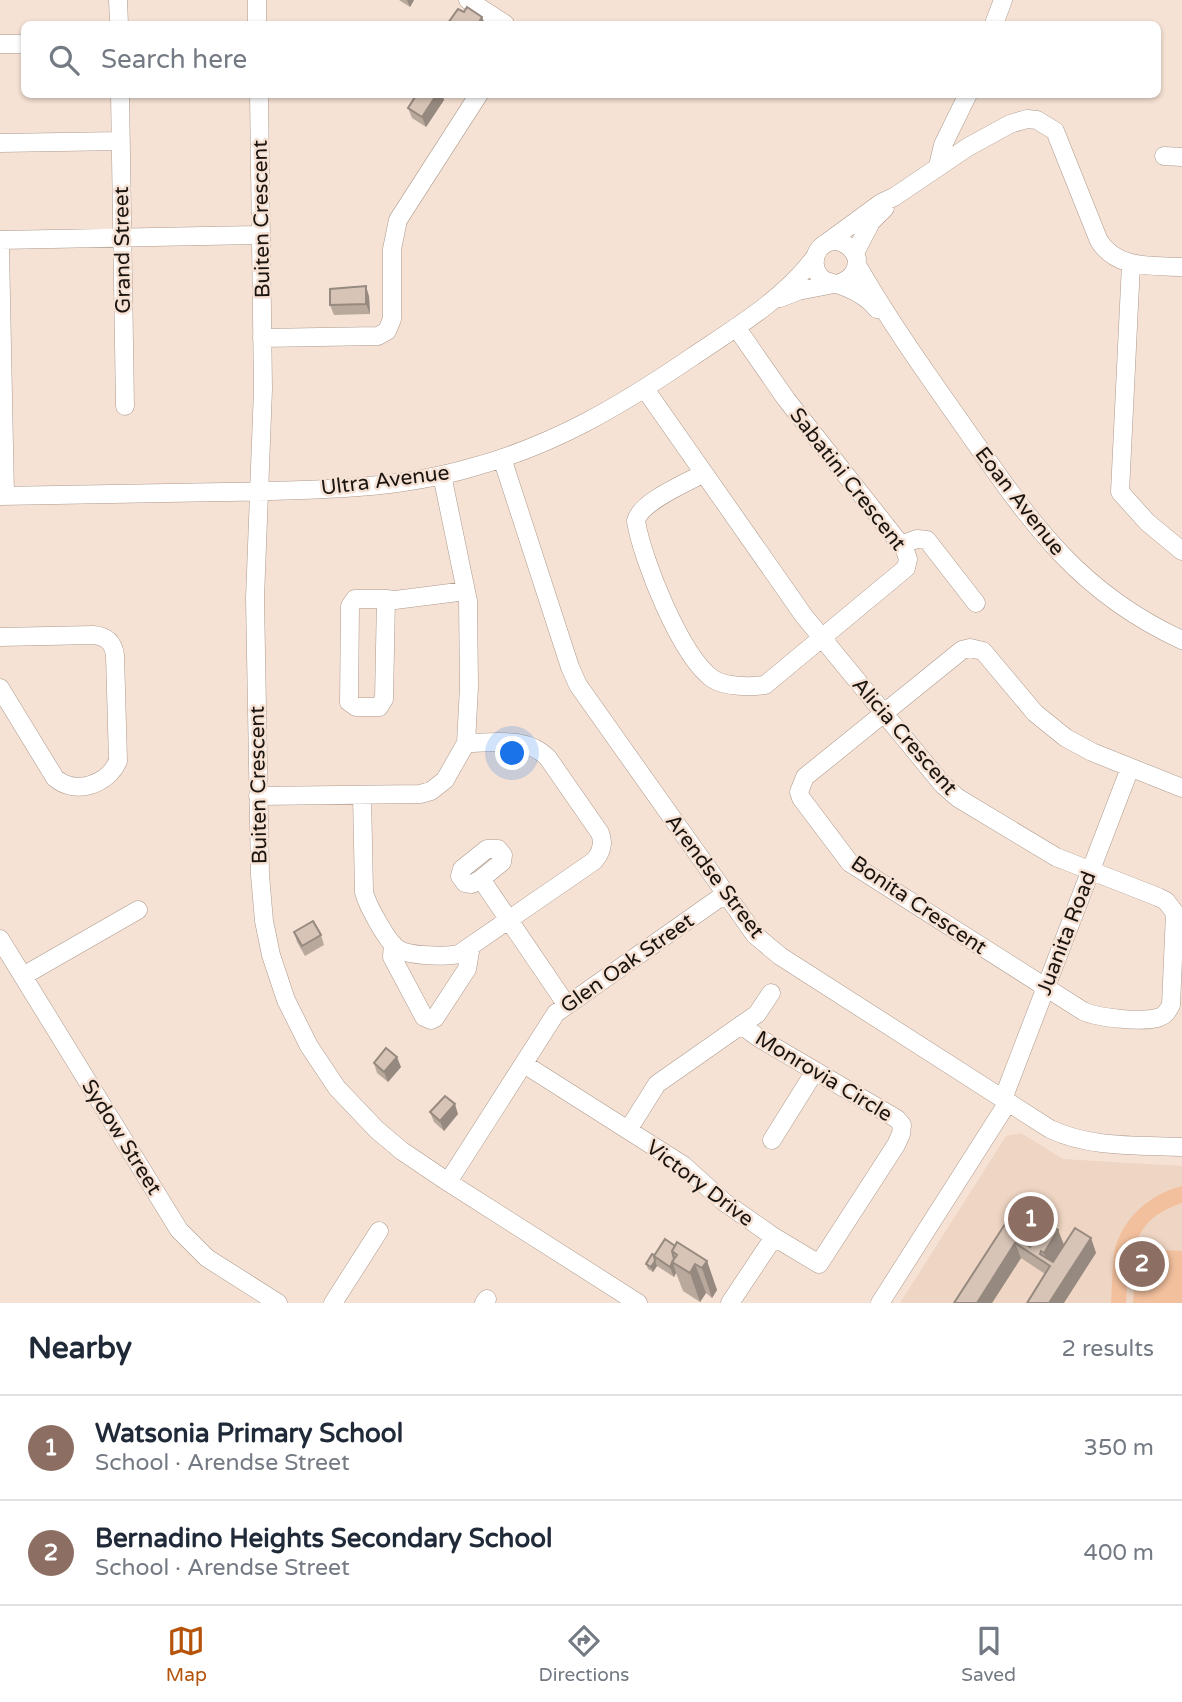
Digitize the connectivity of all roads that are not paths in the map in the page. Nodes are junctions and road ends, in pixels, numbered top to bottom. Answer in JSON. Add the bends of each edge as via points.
{"nodes":[{"id":1,"x":118,"y":0,"type":"edge"},
{"id":2,"x":257,"y":0,"type":"edge"},
{"id":3,"x":468,"y":0,"type":"edge"},
{"id":4,"x":1003,"y":0,"type":"edge"},
{"id":5,"x":118,"y":21,"type":"edge"},
{"id":6,"x":257,"y":21,"type":"edge"},
{"id":7,"x":500,"y":21,"type":"edge"},
{"id":8,"x":995,"y":21,"type":"edge"},
{"id":9,"x":0,"y":44,"type":"edge"},
{"id":10,"x":21,"y":44,"type":"edge"},
{"id":11,"x":120,"y":98,"type":"edge"},
{"id":12,"x":259,"y":98,"type":"edge"},
{"id":13,"x":476,"y":98,"type":"edge"},
{"id":14,"x":966,"y":98,"type":"edge"},
{"id":15,"x":121,"y":141,"type":"junction"},
{"id":16,"x":0,"y":143,"type":"edge"},
{"id":17,"x":938,"y":166,"type":"junction"},
{"id":18,"x":894,"y":197,"type":"junction"},
{"id":19,"x":261,"y":235,"type":"junction"},
{"id":20,"x":122,"y":237,"type":"junction"},
{"id":21,"x":0,"y":240,"type":"edge"},
{"id":22,"x":0,"y":248,"type":"edge"},
{"id":23,"x":820,"y":251,"type":"junction"},
{"id":24,"x":856,"y":259,"type":"junction"},
{"id":25,"x":1131,"y":264,"type":"junction"},
{"id":26,"x":1182,"y":267,"type":"edge"},
{"id":27,"x":836,"y":284,"type":"junction"},
{"id":28,"x":768,"y":304,"type":"junction"},
{"id":29,"x":894,"y":326,"type":"junction"},
{"id":30,"x":736,"y":327,"type":"junction"},
{"id":31,"x":262,"y":338,"type":"junction"},
{"id":32,"x":645,"y":389,"type":"junction"},
{"id":33,"x":125,"y":406,"type":"dead end"},
{"id":34,"x":502,"y":458,"type":"junction"},
{"id":35,"x":704,"y":473,"type":"junction"},
{"id":36,"x":442,"y":475,"type":"junction"},
{"id":37,"x":259,"y":491,"type":"junction"},
{"id":38,"x":3,"y":496,"type":"edge"},
{"id":39,"x":901,"y":545,"type":"junction"},
{"id":40,"x":1182,"y":551,"type":"edge"},
{"id":41,"x":466,"y":591,"type":"junction"},
{"id":42,"x":386,"y":599,"type":"junction"},
{"id":43,"x":976,"y":603,"type":"dead end"},
{"id":44,"x":0,"y":637,"type":"edge"},
{"id":45,"x":822,"y":639,"type":"junction"},
{"id":46,"x":1182,"y":640,"type":"edge"},
{"id":47,"x":0,"y":688,"type":"edge"},
{"id":48,"x":884,"y":714,"type":"junction"},
{"id":49,"x":466,"y":743,"type":"junction"},
{"id":50,"x":1130,"y":768,"type":"junction"},
{"id":51,"x":1182,"y":788,"type":"edge"},
{"id":52,"x":362,"y":795,"type":"junction"},
{"id":53,"x":258,"y":796,"type":"junction"},
{"id":54,"x":1091,"y":870,"type":"junction"},
{"id":55,"x":481,"y":879,"type":"dead end"},
{"id":56,"x":725,"y":894,"type":"junction"},
{"id":57,"x":138,"y":910,"type":"dead end"},
{"id":58,"x":509,"y":920,"type":"junction"},
{"id":59,"x":0,"y":939,"type":"edge"},
{"id":60,"x":393,"y":944,"type":"junction"},
{"id":61,"x":471,"y":946,"type":"junction"},
{"id":62,"x":23,"y":976,"type":"junction"},
{"id":63,"x":1045,"y":988,"type":"junction"},
{"id":64,"x":771,"y":993,"type":"dead end"},
{"id":65,"x":566,"y":1004,"type":"junction"},
{"id":66,"x":741,"y":1025,"type":"junction"},
{"id":67,"x":524,"y":1064,"type":"junction"},
{"id":68,"x":815,"y":1071,"type":"junction"},
{"id":69,"x":1005,"y":1100,"type":"junction"},
{"id":70,"x":628,"y":1130,"type":"junction"},
{"id":71,"x":772,"y":1140,"type":"dead end"},
{"id":72,"x":1182,"y":1147,"type":"edge"},
{"id":73,"x":448,"y":1182,"type":"junction"},
{"id":74,"x":379,"y":1231,"type":"dead end"},
{"id":75,"x":774,"y":1237,"type":"junction"},
{"id":76,"x":278,"y":1303,"type":"edge"},
{"id":77,"x":333,"y":1303,"type":"edge"},
{"id":78,"x":638,"y":1303,"type":"edge"},
{"id":79,"x":730,"y":1303,"type":"edge"},
{"id":80,"x":880,"y":1303,"type":"edge"}],
"edges":[{"from":1,"to":5,"type":"street"},
{"from":2,"to":6,"type":"street"},
{"from":3,"to":7,"type":"street"},
{"from":4,"to":8,"type":"street"},
{"from":9,"to":10,"type":"street"},
{"from":11,"to":15,"type":"street","name":"Grand Street"},
{"from":12,"to":19,"type":"street","name":"Buiten Crescent"},
{"from":13,"to":31,"type":"street","via":[[398,220],[392,249],[392,319],[387,331],[378,336]]},
{"from":14,"to":17,"type":"street"},
{"from":15,"to":16,"type":"street"},
{"from":15,"to":20,"type":"street","name":"Grand Street"},
{"from":17,"to":18,"type":"street"},
{"from":17,"to":25,"type":"street","via":[[1010,124],[1027,119],[1047,124],[1060,141],[1099,241],[1110,254]]},
{"from":18,"to":23,"type":"street","name":"Ultra Avenue"},
{"from":18,"to":24,"type":"street","via":[[872,222]]},
{"from":19,"to":20,"type":"street"},
{"from":19,"to":31,"type":"street","name":"Buiten Crescent"},
{"from":20,"to":21,"type":"street"},
{"from":20,"to":33,"type":"street","name":"Grand Street"},
{"from":22,"to":38,"type":"street"},
{"from":23,"to":24,"type":"street","via":[[842,242],[850,246]]},
{"from":23,"to":27,"type":"street","via":[[815,267],[818,275]]},
{"from":23,"to":28,"type":"street","name":"Ultra Avenue","via":[[802,275]]},
{"from":24,"to":27,"type":"street","via":[[854,274]]},
{"from":24,"to":29,"type":"street","name":"Eoan Avenue"},
{"from":25,"to":26,"type":"street"},
{"from":25,"to":40,"type":"street","via":[[1120,492]]},
{"from":27,"to":28,"type":"street","name":"Ultra Avenue","via":[[790,293]]},
{"from":27,"to":29,"type":"street","name":"Eoan Avenue","via":[[872,303]]},
{"from":28,"to":30,"type":"street","name":"Ultra Avenue"},
{"from":29,"to":46,"type":"street","name":"Eoan Avenue","via":[[1050,544],[1111,598]]},
{"from":30,"to":32,"type":"street","name":"Ultra Avenue"},
{"from":30,"to":39,"type":"street","name":"Sabatini Crescent","via":[[786,399]]},
{"from":31,"to":37,"type":"street","name":"Buiten Crescent"},
{"from":32,"to":34,"type":"street","name":"Ultra Avenue","via":[[575,429]]},
{"from":32,"to":35,"type":"street","name":"Alicia Crescent"},
{"from":34,"to":36,"type":"street","name":"Ultra Avenue"},
{"from":34,"to":56,"type":"street","name":"Arendse Street","via":[[578,685]]},
{"from":35,"to":45,"type":"street","name":"Alicia Crescent"},
{"from":35,"to":45,"type":"street","name":"Sabatini Crescent","via":[[645,506],[636,521],[665,610],[681,639],[714,680],[759,686]]},
{"from":36,"to":37,"type":"street","name":"Ultra Avenue","via":[[346,488]]},
{"from":36,"to":41,"type":"street"},
{"from":37,"to":38,"type":"street","name":"Ultra Avenue"},
{"from":37,"to":53,"type":"street","name":"Buiten Crescent","via":[[255,598]]},
{"from":39,"to":43,"type":"street","via":[[917,538],[927,540]]},
{"from":39,"to":45,"type":"street","name":"Sabatini Crescent","via":[[908,559],[904,572]]},
{"from":41,"to":42,"type":"street"},
{"from":41,"to":49,"type":"street"},
{"from":42,"to":42,"type":"street","via":[[383,702],[376,707],[354,706],[349,699],[351,603]]},
{"from":44,"to":47,"type":"street","via":[[93,635],[112,644],[118,761],[113,773],[79,787],[62,784]]},
{"from":45,"to":48,"type":"street","name":"Alicia Crescent"},
{"from":48,"to":50,"type":"street","name":"Bonita Crescent","via":[[962,650],[976,648],[984,651],[1050,726]]},
{"from":48,"to":54,"type":"street","name":"Alicia Crescent","via":[[958,797],[1056,857]]},
{"from":48,"to":63,"type":"street","name":"Bonita Crescent","via":[[805,777],[799,792],[802,798],[850,863]]},
{"from":49,"to":52,"type":"street","via":[[445,780],[431,791]]},
{"from":49,"to":58,"type":"street","via":[[521,743],[537,748],[601,837],[602,847],[594,861]]},
{"from":50,"to":51,"type":"street","name":"Bonita Crescent"},
{"from":50,"to":54,"type":"street","name":"Juanita Road"},
{"from":52,"to":53,"type":"street"},
{"from":52,"to":60,"type":"street","via":[[365,897]]},
{"from":53,"to":73,"type":"street","name":"Buiten Crescent","via":[[264,921],[286,1000],[309,1046],[356,1110],[402,1151]]},
{"from":54,"to":63,"type":"street","name":"Juanita Road"},
{"from":54,"to":63,"type":"street","name":"Alicia Crescent","via":[[1158,897],[1175,913],[1171,1005],[1159,1018],[1094,1016]]},
{"from":55,"to":58,"type":"street"},
{"from":56,"to":65,"type":"street","name":"Glen Oak Street"},
{"from":56,"to":69,"type":"street","name":"Arendse Street","via":[[755,935],[780,956]]},
{"from":57,"to":62,"type":"street"},
{"from":58,"to":61,"type":"street"},
{"from":58,"to":65,"type":"street"},
{"from":59,"to":62,"type":"street","name":"Sydow Street"},
{"from":60,"to":61,"type":"street","via":[[407,953],[452,956]]},
{"from":60,"to":61,"type":"street","via":[[392,957],[424,1017],[431,1020],[467,969]]},
{"from":62,"to":76,"type":"street","name":"Sydow Street","via":[[179,1230],[207,1258]]},
{"from":63,"to":69,"type":"street","name":"Juanita Road"},
{"from":64,"to":66,"type":"street","name":"Monrovia Circle","via":[[757,1014]]},
{"from":65,"to":67,"type":"street","name":"Glen Oak Street"},
{"from":66,"to":68,"type":"street","name":"Monrovia Circle"},
{"from":66,"to":70,"type":"street","name":"Monrovia Circle","via":[[657,1084]]},
{"from":67,"to":70,"type":"street","name":"Victory Drive"},
{"from":67,"to":73,"type":"street","name":"Glen Oak Street"},
{"from":68,"to":71,"type":"street"},
{"from":68,"to":75,"type":"street","name":"Monrovia Circle","via":[[897,1119],[901,1134],[819,1264]]},
{"from":69,"to":72,"type":"street","name":"Arendse Street","via":[[1065,1136]]},
{"from":69,"to":80,"type":"street","name":"Juanita Road"},
{"from":70,"to":75,"type":"street","name":"Victory Drive","via":[[683,1165],[724,1202]]},
{"from":73,"to":78,"type":"street","name":"Buiten Crescent"},
{"from":74,"to":77,"type":"street"},
{"from":75,"to":79,"type":"street","name":"Victory Drive"}]}
